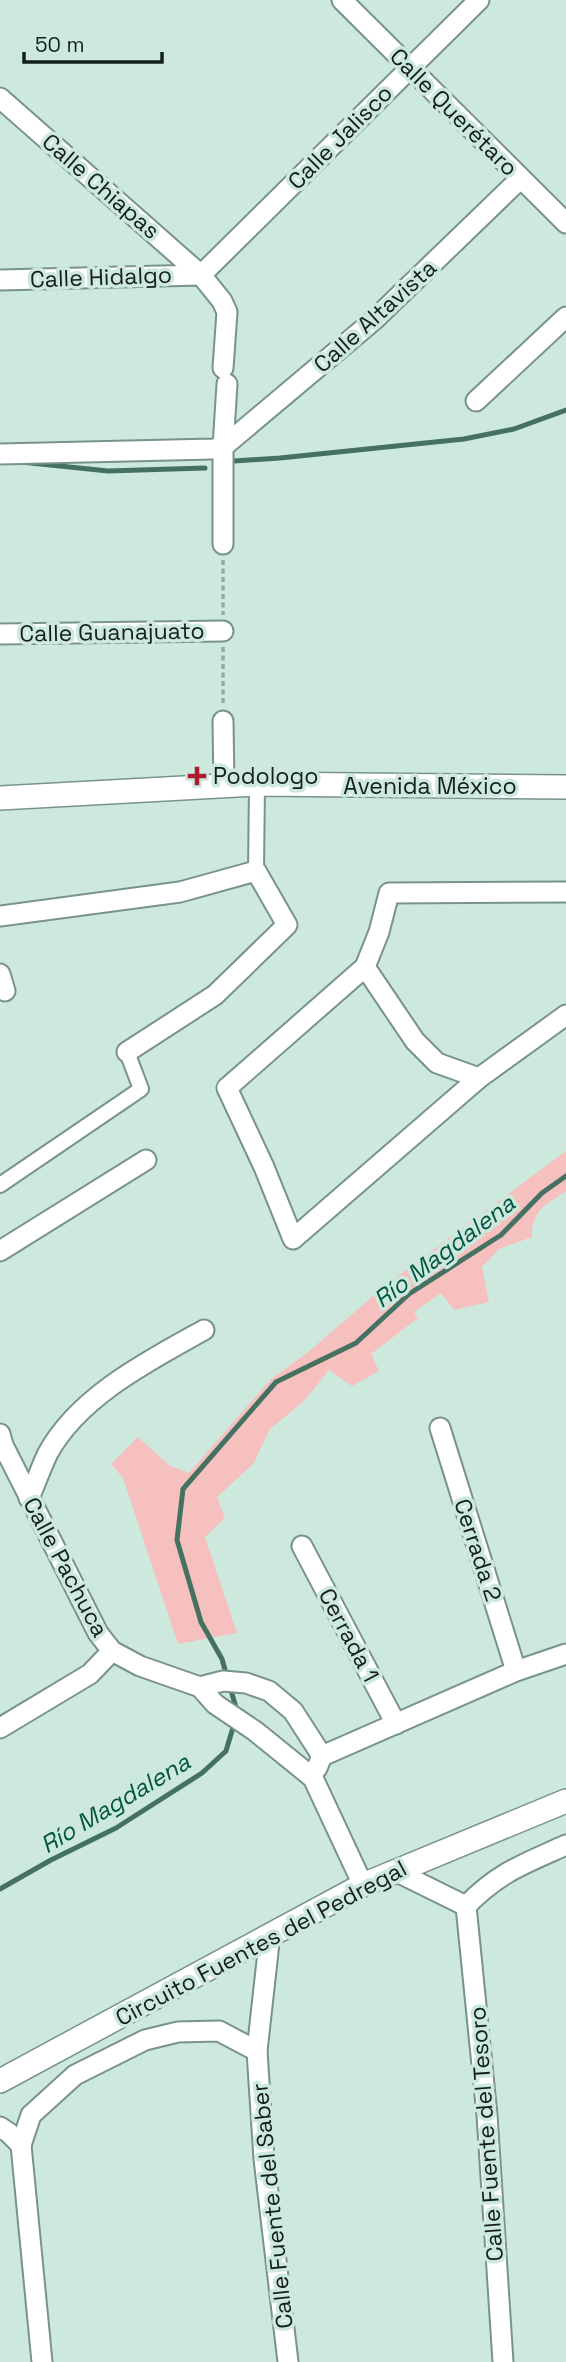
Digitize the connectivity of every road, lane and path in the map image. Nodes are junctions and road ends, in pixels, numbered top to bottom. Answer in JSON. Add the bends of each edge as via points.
{"nodes":[{"id":1,"x":342,"y":0,"type":"edge"},
{"id":2,"x":479,"y":0,"type":"edge"},
{"id":3,"x":411,"y":67,"type":"junction"},
{"id":4,"x":0,"y":98,"type":"edge"},
{"id":5,"x":520,"y":179,"type":"junction"},
{"id":6,"x":566,"y":223,"type":"edge"},
{"id":7,"x":201,"y":275,"type":"junction"},
{"id":8,"x":0,"y":280,"type":"edge"},
{"id":9,"x":566,"y":317,"type":"edge"},
{"id":10,"x":476,"y":401,"type":"dead end"},
{"id":11,"x":223,"y":447,"type":"junction"},
{"id":12,"x":0,"y":454,"type":"edge"},
{"id":13,"x":223,"y":544,"type":"dead end"},
{"id":14,"x":223,"y":631,"type":"dead end"},
{"id":15,"x":0,"y":634,"type":"edge"},
{"id":16,"x":223,"y":721,"type":"dead end"},
{"id":17,"x":257,"y":784,"type":"junction"},
{"id":18,"x":224,"y":786,"type":"junction"},
{"id":19,"x":566,"y":787,"type":"edge"},
{"id":20,"x":0,"y":798,"type":"edge"},
{"id":21,"x":256,"y":871,"type":"junction"},
{"id":22,"x":566,"y":892,"type":"edge"},
{"id":23,"x":0,"y":916,"type":"edge"},
{"id":24,"x":365,"y":967,"type":"junction"},
{"id":25,"x":566,"y":1015,"type":"edge"},
{"id":26,"x":127,"y":1052,"type":"joint"},
{"id":27,"x":479,"y":1078,"type":"junction"},
{"id":28,"x":146,"y":1160,"type":"dead end"},
{"id":29,"x":0,"y":1185,"type":"edge"},
{"id":30,"x":0,"y":1251,"type":"edge"},
{"id":31,"x":204,"y":1330,"type":"dead end"},
{"id":32,"x":440,"y":1428,"type":"dead end"},
{"id":33,"x":0,"y":1433,"type":"edge"},
{"id":34,"x":29,"y":1497,"type":"junction"},
{"id":35,"x":302,"y":1546,"type":"dead end"},
{"id":36,"x":112,"y":1651,"type":"junction"},
{"id":37,"x":566,"y":1654,"type":"edge"},
{"id":38,"x":516,"y":1671,"type":"junction"},
{"id":39,"x":200,"y":1687,"type":"junction"},
{"id":40,"x":396,"y":1724,"type":"junction"},
{"id":41,"x":0,"y":1728,"type":"edge"},
{"id":42,"x":322,"y":1756,"type":"junction"},
{"id":43,"x":313,"y":1778,"type":"junction"},
{"id":44,"x":566,"y":1801,"type":"edge"},
{"id":45,"x":566,"y":1845,"type":"edge"},
{"id":46,"x":395,"y":1871,"type":"junction"},
{"id":47,"x":363,"y":1885,"type":"junction"},
{"id":48,"x":466,"y":1906,"type":"junction"},
{"id":49,"x":270,"y":1934,"type":"junction"},
{"id":50,"x":257,"y":2051,"type":"junction"},
{"id":51,"x":0,"y":2081,"type":"edge"},
{"id":52,"x":0,"y":2127,"type":"edge"},
{"id":53,"x":21,"y":2146,"type":"junction"},
{"id":54,"x":42,"y":2362,"type":"edge"},
{"id":55,"x":288,"y":2362,"type":"edge"},
{"id":56,"x":503,"y":2362,"type":"edge"}],
"edges":[{"from":1,"to":3,"type":"street","name":"Calle Querétaro"},
{"from":2,"to":3,"type":"street","name":"Calle Jalisco"},
{"from":3,"to":5,"type":"street","name":"Calle Querétaro"},
{"from":3,"to":7,"type":"street","name":"Calle Jalisco"},
{"from":4,"to":7,"type":"street","name":"Calle Chiapas"},
{"from":5,"to":6,"type":"street","name":"Calle Querétaro"},
{"from":5,"to":11,"type":"street","name":"Calle Altavista","via":[[374,320]]},
{"from":7,"to":8,"type":"street","name":"Calle Hidalgo"},
{"from":7,"to":11,"type":"street","name":"Calle Chiapas","via":[[227,312]]},
{"from":9,"to":10,"type":"street"},
{"from":11,"to":12,"type":"street"},
{"from":11,"to":13,"type":"street","name":"Calle Chiapas"},
{"from":14,"to":15,"type":"street","name":"Calle Guanajuato"},
{"from":16,"to":18,"type":"street"},
{"from":17,"to":18,"type":"street","name":"Avenida México"},
{"from":17,"to":19,"type":"street","name":"Avenida México"},
{"from":17,"to":21,"type":"street"},
{"from":18,"to":20,"type":"street","name":"Avenida México"},
{"from":21,"to":23,"type":"street","via":[[180,892]]},
{"from":21,"to":26,"type":"street","via":[[286,925],[215,995]]},
{"from":22,"to":24,"type":"street","via":[[389,894]]},
{"from":24,"to":27,"type":"street","via":[[415,1041],[437,1063]]},
{"from":24,"to":27,"type":"street","via":[[227,1088],[293,1239]]},
{"from":25,"to":27,"type":"street"},
{"from":26,"to":29,"type":"street","via":[[141,1089]]},
{"from":28,"to":30,"type":"street"},
{"from":31,"to":34,"type":"street","via":[[122,1378],[74,1418],[49,1451]]},
{"from":32,"to":38,"type":"street","name":"Cerrada 2"},
{"from":33,"to":34,"type":"street","name":"Calle Pachuca"},
{"from":34,"to":36,"type":"street","name":"Calle Pachuca","via":[[98,1633]]},
{"from":35,"to":40,"type":"street","name":"Cerrada 1"},
{"from":36,"to":39,"type":"street","name":"Calle Pachuca"},
{"from":36,"to":41,"type":"street","via":[[90,1674]]},
{"from":37,"to":38,"type":"street"},
{"from":38,"to":40,"type":"street"},
{"from":39,"to":42,"type":"street","via":[[223,1681],[269,1691],[293,1711]]},
{"from":39,"to":43,"type":"street","name":"Calle Pachuca","via":[[215,1704]]},
{"from":40,"to":42,"type":"street"},
{"from":42,"to":43,"type":"street"},
{"from":43,"to":47,"type":"street","name":"Calle Pachuca"},
{"from":44,"to":46,"type":"street","name":"Circuito Fuentes del Pedregal"},
{"from":45,"to":48,"type":"street","via":[[503,1873]]},
{"from":46,"to":47,"type":"street","name":"Circuito Fuentes del Pedregal"},
{"from":46,"to":48,"type":"street"},
{"from":47,"to":49,"type":"street","name":"Circuito Fuentes del Pedregal"},
{"from":48,"to":56,"type":"street","name":"Calle Fuente del Tesoro","via":[[487,2115]]},
{"from":49,"to":50,"type":"street","name":"Calle Fuente del Saber"},
{"from":49,"to":51,"type":"street","name":"Circuito Fuentes del Pedregal"},
{"from":50,"to":53,"type":"street","name":"Calle Fuente del Saber","via":[[219,2031],[178,2032],[145,2040],[75,2075],[32,2115]]},
{"from":50,"to":55,"type":"street","name":"Calle Fuente del Saber","via":[[264,2159]]},
{"from":52,"to":53,"type":"street"},
{"from":53,"to":54,"type":"street"}]}
